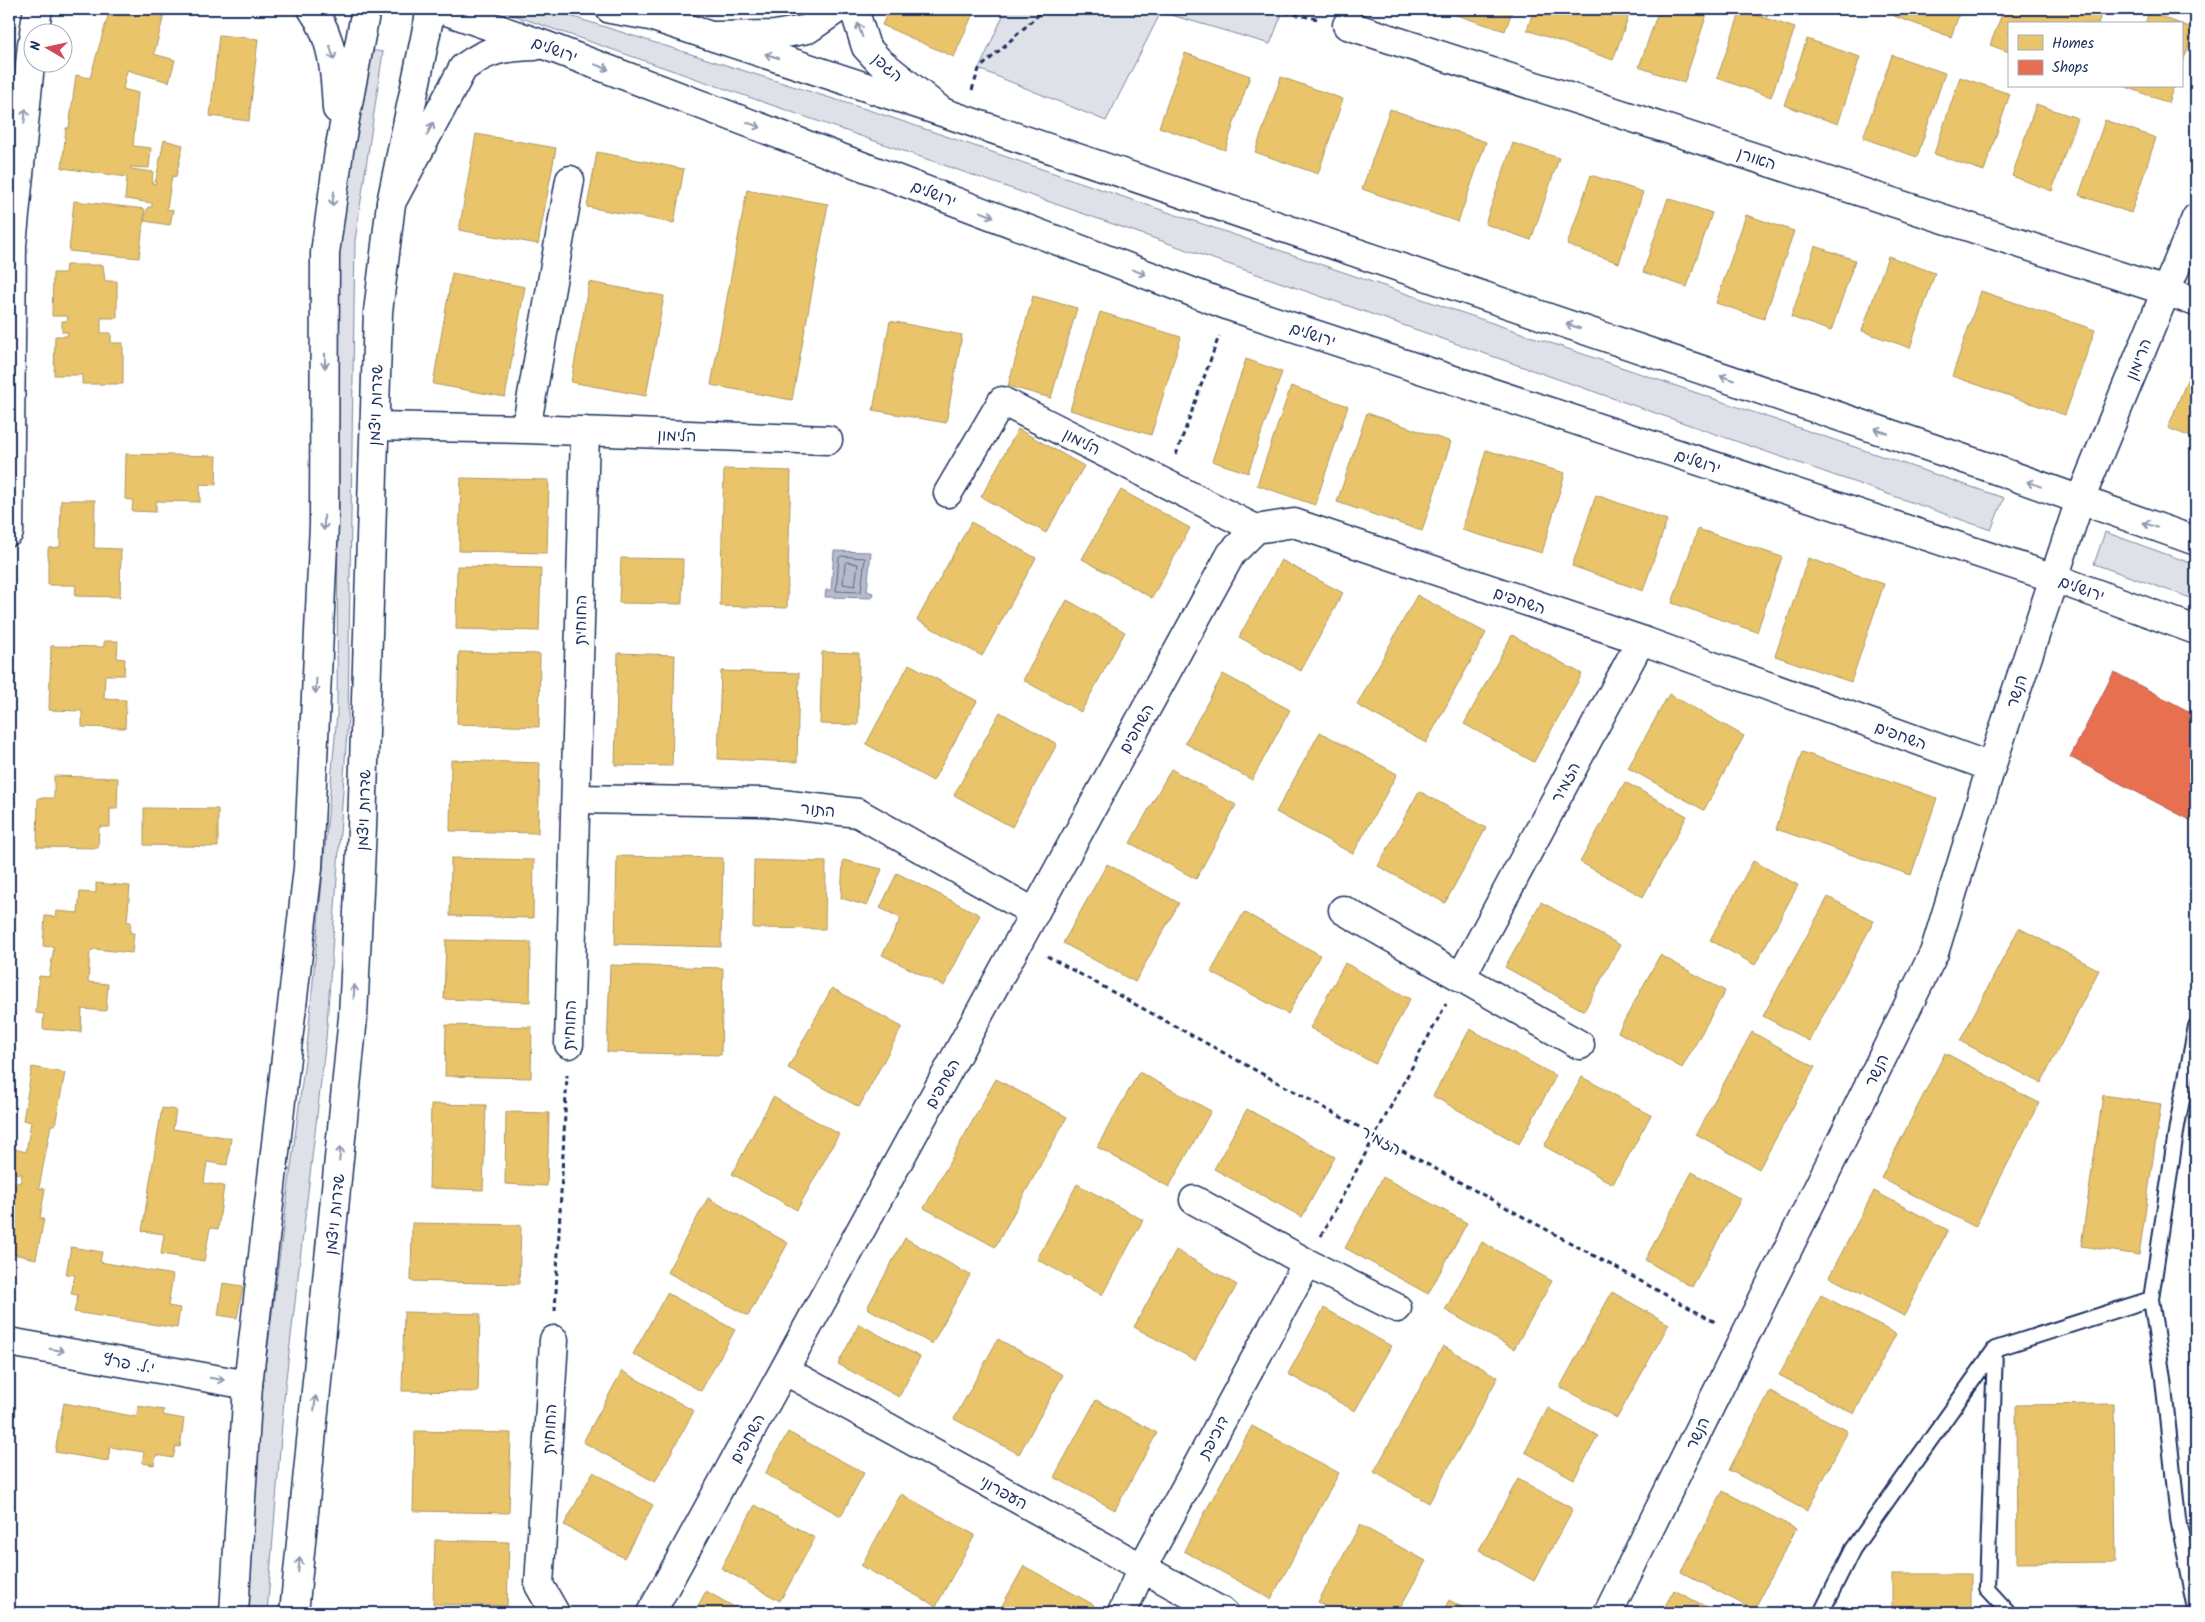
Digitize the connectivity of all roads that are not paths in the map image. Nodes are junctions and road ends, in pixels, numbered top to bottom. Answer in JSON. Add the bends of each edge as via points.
{"nodes":[{"id":1,"x":38,"y":9,"type":"edge"},
{"id":2,"x":312,"y":9,"type":"edge"},
{"id":3,"x":366,"y":9,"type":"edge"},
{"id":4,"x":431,"y":9,"type":"edge"},
{"id":5,"x":441,"y":9,"type":"edge"},
{"id":6,"x":610,"y":9,"type":"edge"},
{"id":7,"x":837,"y":9,"type":"edge"},
{"id":8,"x":854,"y":9,"type":"edge"},
{"id":9,"x":645,"y":12,"type":"edge"},
{"id":10,"x":36,"y":22,"type":"edge"},
{"id":11,"x":1348,"y":25,"type":"road end"},
{"id":12,"x":711,"y":36,"type":"junction"},
{"id":13,"x":547,"y":46,"type":"junction"},
{"id":14,"x":22,"y":69,"type":"edge"},
{"id":15,"x":29,"y":72,"type":"edge"},
{"id":16,"x":9,"y":102,"type":"edge"},
{"id":17,"x":942,"y":112,"type":"junction"},
{"id":18,"x":339,"y":151,"type":"junction"},
{"id":19,"x":570,"y":180,"type":"dead end"},
{"id":20,"x":391,"y":203,"type":"junction"},
{"id":21,"x":2196,"y":218,"type":"edge"},
{"id":22,"x":10,"y":244,"type":"edge"},
{"id":23,"x":2166,"y":291,"type":"junction"},
{"id":24,"x":2196,"y":302,"type":"edge"},
{"id":25,"x":374,"y":426,"type":"junction"},
{"id":26,"x":526,"y":429,"type":"junction"},
{"id":27,"x":585,"y":431,"type":"junction"},
{"id":28,"x":828,"y":440,"type":"dead end"},
{"id":29,"x":948,"y":493,"type":"dead end"},
{"id":30,"x":2080,"y":500,"type":"junction"},
{"id":31,"x":1256,"y":529,"type":"junction"},
{"id":32,"x":9,"y":532,"type":"edge"},
{"id":33,"x":2196,"y":542,"type":"edge"},
{"id":34,"x":2054,"y":578,"type":"junction"},
{"id":35,"x":2196,"y":630,"type":"edge"},
{"id":36,"x":1641,"y":640,"type":"junction"},
{"id":37,"x":1990,"y":767,"type":"junction"},
{"id":38,"x":576,"y":799,"type":"junction"},
{"id":39,"x":1343,"y":910,"type":"dead end"},
{"id":40,"x":1035,"y":913,"type":"junction"},
{"id":41,"x":1461,"y":977,"type":"junction"},
{"id":42,"x":2196,"y":1026,"type":"edge"},
{"id":43,"x":569,"y":1044,"type":"road end"},
{"id":44,"x":1580,"y":1045,"type":"dead end"},
{"id":45,"x":1194,"y":1200,"type":"dead end"},
{"id":46,"x":1307,"y":1263,"type":"junction"},
{"id":47,"x":2151,"y":1299,"type":"junction"},
{"id":48,"x":1397,"y":1308,"type":"dead end"},
{"id":49,"x":554,"y":1340,"type":"road end"},
{"id":50,"x":9,"y":1342,"type":"edge"},
{"id":51,"x":1995,"y":1349,"type":"junction"},
{"id":52,"x":784,"y":1370,"type":"junction"},
{"id":53,"x":248,"y":1385,"type":"junction"},
{"id":54,"x":1142,"y":1568,"type":"junction"},
{"id":55,"x":2196,"y":1608,"type":"edge"},
{"id":56,"x":234,"y":1613,"type":"edge"},
{"id":57,"x":294,"y":1613,"type":"edge"},
{"id":58,"x":555,"y":1613,"type":"edge"},
{"id":59,"x":651,"y":1613,"type":"edge"},
{"id":60,"x":1122,"y":1613,"type":"edge"},
{"id":61,"x":1224,"y":1613,"type":"edge"},
{"id":62,"x":1608,"y":1613,"type":"edge"},
{"id":63,"x":1821,"y":1613,"type":"edge"},
{"id":64,"x":2009,"y":1613,"type":"edge"}],
"edges":[{"from":1,"to":10,"type":"street"},
{"from":2,"to":18,"type":"street","one_way":true,"via":[[322,22],[334,58]]},
{"from":3,"to":18,"type":"street"},
{"from":4,"to":20,"type":"street","name":"שדרות ויצמן"},
{"from":5,"to":13,"type":"street","name":"ירושלים"},
{"from":6,"to":9,"type":"street"},
{"from":7,"to":12,"type":"street","via":[[808,29],[776,35]]},
{"from":17,"to":8,"type":"street","name":"הגפן","one_way":true,"via":[[878,61],[866,47]]},
{"from":9,"to":12,"type":"street"},
{"from":11,"to":23,"type":"street","name":"האורן"},
{"from":17,"to":12,"type":"street","one_way":true},
{"from":20,"to":13,"type":"street","one_way":true,"via":[[462,68],[482,54],[500,49]]},
{"from":13,"to":34,"type":"street","name":"ירושלים","one_way":true,"via":[[1229,306]]},
{"from":14,"to":16,"type":"street"},
{"from":22,"to":15,"type":"street","one_way":true},
{"from":30,"to":17,"type":"street","one_way":true},
{"from":18,"to":53,"type":"street","one_way":true,"via":[[325,253],[324,524],[308,868]]},
{"from":19,"to":26,"type":"street"},
{"from":20,"to":25,"type":"street","name":"שדרות ויצמן","via":[[378,312]]},
{"from":21,"to":23,"type":"street","name":"הרימון"},
{"from":22,"to":32,"type":"street"},
{"from":23,"to":24,"type":"street","name":"האורן"},
{"from":23,"to":30,"type":"street","name":"הרימון"},
{"from":25,"to":26,"type":"street","name":"הלימון"},
{"from":57,"to":25,"type":"street","name":"שדרות ויצמן","one_way":true,"via":[[353,1017]]},
{"from":26,"to":27,"type":"street","name":"הלימון"},
{"from":27,"to":28,"type":"street","name":"הלימון"},
{"from":27,"to":38,"type":"street","name":"החוחית"},
{"from":29,"to":31,"type":"street","name":"הלימון","via":[[1002,401]]},
{"from":33,"to":30,"type":"street","one_way":true},
{"from":30,"to":34,"type":"street","name":"הנשר"},
{"from":31,"to":36,"type":"street","name":"השחפים","via":[[1294,523]]},
{"from":31,"to":40,"type":"street","name":"השחפים","via":[[1232,554]]},
{"from":34,"to":35,"type":"street","name":"ירושלים"},
{"from":34,"to":37,"type":"street","name":"הנשר"},
{"from":36,"to":37,"type":"street","name":"השחפים"},
{"from":36,"to":41,"type":"street","name":"הזמיר"},
{"from":37,"to":62,"type":"street","name":"הנשר","via":[[1934,954]]},
{"from":38,"to":40,"type":"street","name":"התור","via":[[764,802],[858,813]]},
{"from":38,"to":43,"type":"street","name":"החוחית"},
{"from":39,"to":41,"type":"street"},
{"from":40,"to":52,"type":"street","name":"השחפים"},
{"from":41,"to":44,"type":"street"},
{"from":42,"to":47,"type":"lane"},
{"from":45,"to":46,"type":"street"},
{"from":46,"to":48,"type":"street"},
{"from":46,"to":54,"type":"street","name":"דוכיפת"},
{"from":47,"to":51,"type":"lane"},
{"from":47,"to":55,"type":"lane","via":[[2178,1519]]},
{"from":49,"to":58,"type":"street","name":"החוחית","via":[[539,1585]]},
{"from":50,"to":53,"type":"street","name":"י.ל. פרץ","one_way":true},
{"from":51,"to":63,"type":"lane","via":[[1853,1549]]},
{"from":51,"to":64,"type":"lane","via":[[1987,1589]]},
{"from":52,"to":54,"type":"street","name":"העפרוני"},
{"from":52,"to":59,"type":"street","name":"השחפים"},
{"from":53,"to":56,"type":"street"},
{"from":54,"to":60,"type":"street","name":"דוכיפת"},
{"from":54,"to":61,"type":"street","name":"העפרוני"}]}
